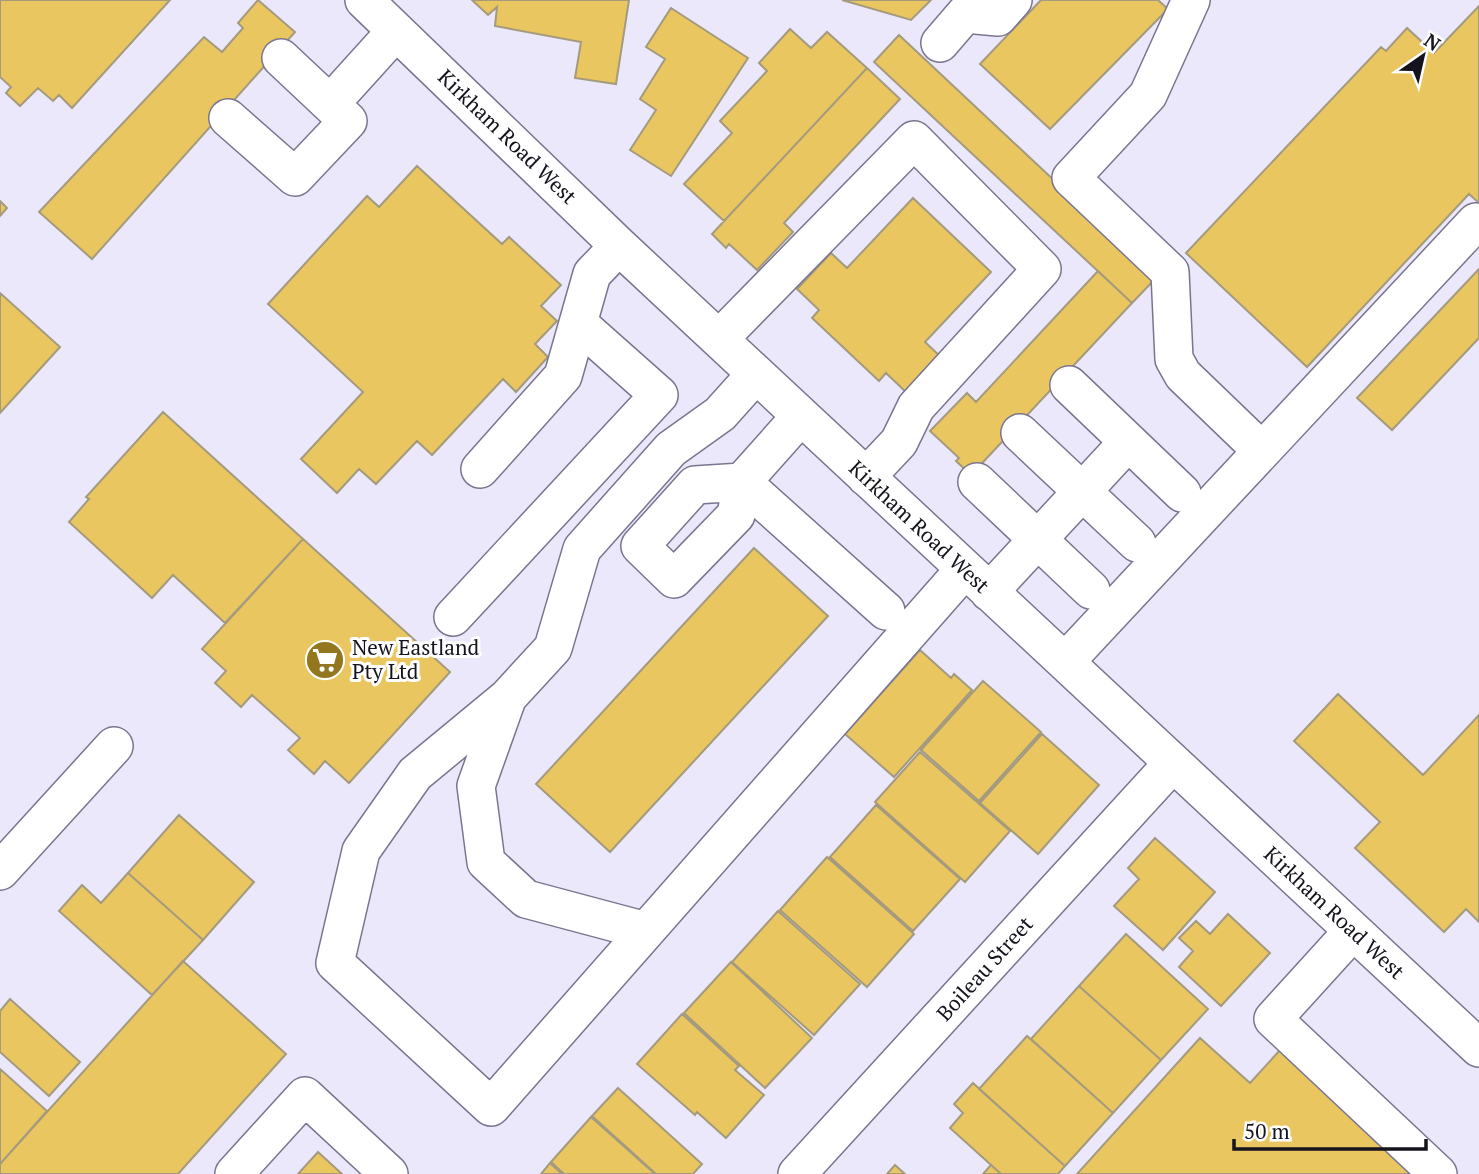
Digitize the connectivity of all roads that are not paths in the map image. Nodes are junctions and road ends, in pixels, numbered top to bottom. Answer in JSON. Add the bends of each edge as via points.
{"nodes":[{"id":1,"x":364,"y":0,"type":"edge"},
{"id":2,"x":1013,"y":0,"type":"edge"},
{"id":3,"x":1191,"y":0,"type":"edge"},
{"id":4,"x":396,"y":31,"type":"junction"},
{"id":5,"x":940,"y":43,"type":"dead end"},
{"id":6,"x":281,"y":58,"type":"dead end"},
{"id":7,"x":330,"y":104,"type":"junction"},
{"id":8,"x":228,"y":118,"type":"dead end"},
{"id":9,"x":1476,"y":222,"type":"dead end"},
{"id":10,"x":619,"y":246,"type":"junction"},
{"id":11,"x":579,"y":324,"type":"junction"},
{"id":12,"x":719,"y":339,"type":"junction"},
{"id":13,"x":756,"y":374,"type":"junction"},
{"id":14,"x":1069,"y":385,"type":"dead end"},
{"id":15,"x":800,"y":416,"type":"junction"},
{"id":16,"x":1020,"y":433,"type":"dead end"},
{"id":17,"x":1128,"y":442,"type":"junction"},
{"id":18,"x":1262,"y":451,"type":"junction"},
{"id":19,"x":480,"y":469,"type":"dead end"},
{"id":20,"x":866,"y":477,"type":"junction"},
{"id":21,"x":977,"y":482,"type":"dead end"},
{"id":22,"x":1082,"y":491,"type":"junction"},
{"id":23,"x":1182,"y":493,"type":"dead end"},
{"id":24,"x":1037,"y":540,"type":"junction"},
{"id":25,"x":1137,"y":542,"type":"dead end"},
{"id":26,"x":976,"y":581,"type":"junction"},
{"id":27,"x":1091,"y":590,"type":"dead end"},
{"id":28,"x":887,"y":611,"type":"dead end"},
{"id":29,"x":453,"y":617,"type":"dead end"},
{"id":30,"x":1065,"y":662,"type":"junction"},
{"id":31,"x":507,"y":698,"type":"junction"},
{"id":32,"x":114,"y":746,"type":"dead end"},
{"id":33,"x":1173,"y":763,"type":"junction"},
{"id":34,"x":0,"y":871,"type":"edge"},
{"id":35,"x":646,"y":931,"type":"junction"},
{"id":36,"x":1353,"y":931,"type":"junction"},
{"id":37,"x":1479,"y":1048,"type":"edge"},
{"id":38,"x":234,"y":1174,"type":"edge"},
{"id":39,"x":389,"y":1174,"type":"edge"},
{"id":40,"x":797,"y":1174,"type":"edge"},
{"id":41,"x":1438,"y":1174,"type":"edge"}],
"edges":[{"from":1,"to":4,"type":"street","name":"Kirkham Road West"},
{"from":2,"to":5,"type":"street","via":[[998,17],[965,14]]},
{"from":3,"to":18,"type":"street","via":[[1148,95],[1071,178],[1170,272],[1174,359],[1183,375]]},
{"from":4,"to":7,"type":"street"},
{"from":4,"to":10,"type":"street","name":"Kirkham Road West"},
{"from":6,"to":7,"type":"street"},
{"from":7,"to":8,"type":"street","via":[[348,121],[295,177]]},
{"from":9,"to":18,"type":"street"},
{"from":10,"to":11,"type":"street","via":[[592,274]]},
{"from":10,"to":12,"type":"street","name":"Kirkham Road West"},
{"from":11,"to":19,"type":"street","via":[[563,376]]},
{"from":11,"to":29,"type":"street","via":[[659,395]]},
{"from":12,"to":13,"type":"street","name":"Kirkham Road West"},
{"from":12,"to":20,"type":"street","via":[[914,140],[1042,270],[916,407],[899,442]]},
{"from":13,"to":15,"type":"street","name":"Kirkham Road West"},
{"from":13,"to":31,"type":"street","via":[[720,414],[671,449],[582,549],[553,648]]},
{"from":14,"to":17,"type":"street"},
{"from":15,"to":20,"type":"street","name":"Kirkham Road West"},
{"from":15,"to":28,"type":"street","via":[[743,482]]},
{"from":16,"to":22,"type":"street"},
{"from":17,"to":22,"type":"street"},
{"from":17,"to":23,"type":"street"},
{"from":18,"to":30,"type":"street"},
{"from":20,"to":26,"type":"street","name":"Kirkham Road West"},
{"from":21,"to":24,"type":"street"},
{"from":22,"to":24,"type":"street"},
{"from":22,"to":25,"type":"street"},
{"from":24,"to":26,"type":"street"},
{"from":24,"to":27,"type":"street"},
{"from":26,"to":30,"type":"street","name":"Kirkham Road West"},
{"from":26,"to":35,"type":"street"},
{"from":30,"to":33,"type":"street","name":"Kirkham Road West"},
{"from":31,"to":35,"type":"street","via":[[476,786],[486,862],[526,900]]},
{"from":31,"to":35,"type":"street","via":[[415,774],[361,851],[335,963],[491,1107]]},
{"from":32,"to":34,"type":"street"},
{"from":33,"to":36,"type":"street","name":"Kirkham Road West"},
{"from":33,"to":40,"type":"street","name":"Boileau Street"},
{"from":36,"to":37,"type":"street","name":"Kirkham Road West"},
{"from":36,"to":41,"type":"street","via":[[1273,1019]]},
{"from":38,"to":39,"type":"street","via":[[305,1096]]}]}
